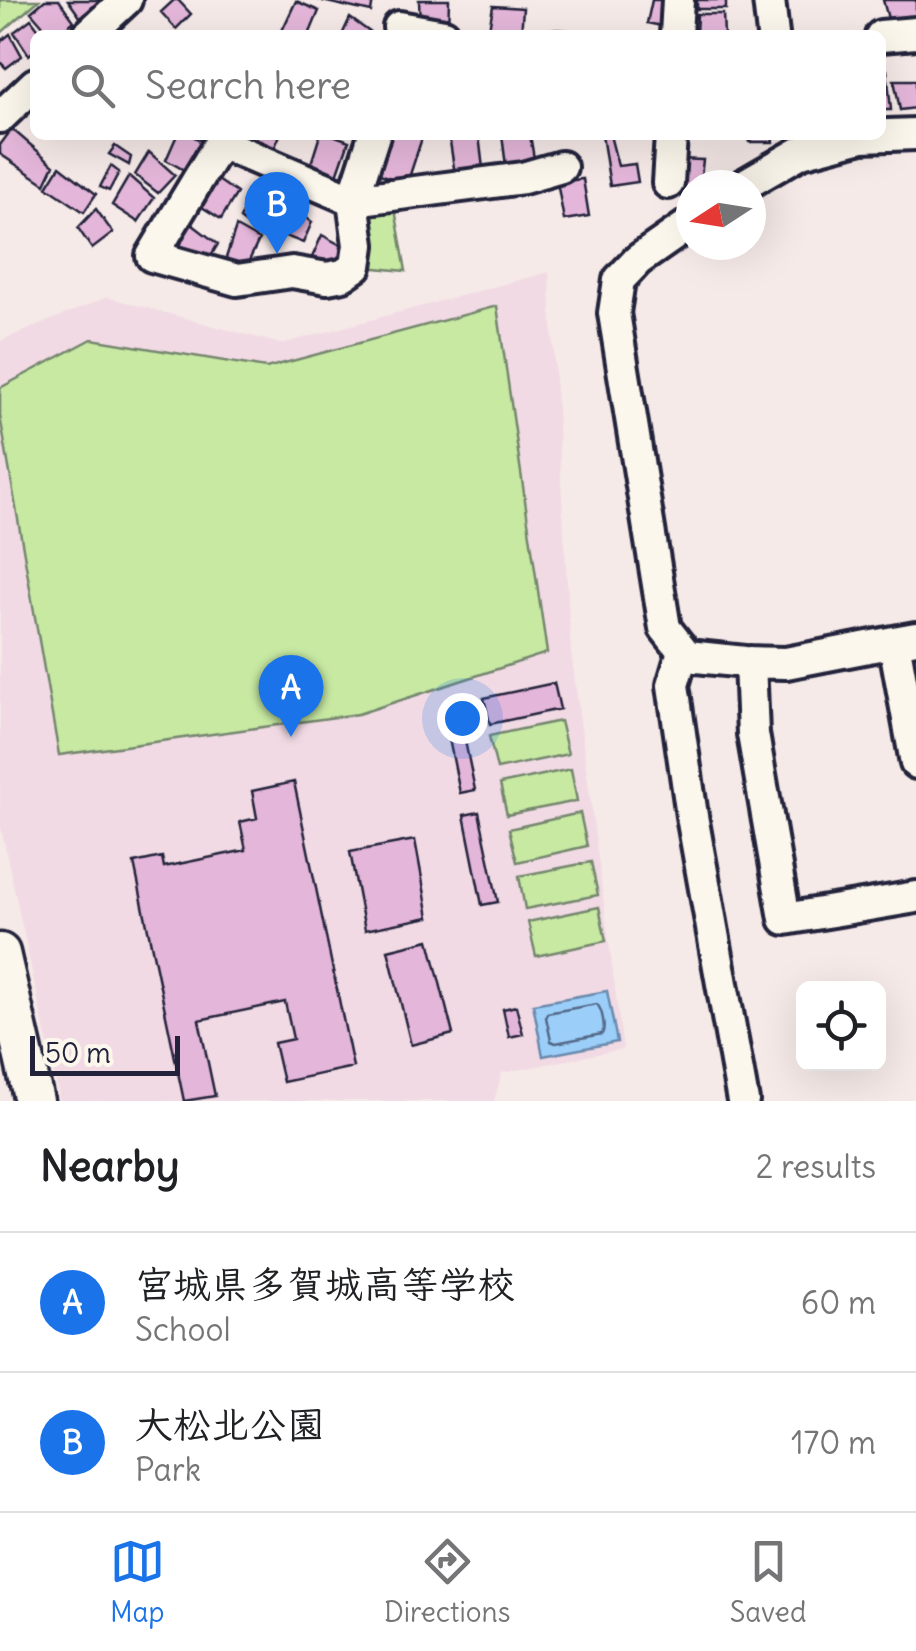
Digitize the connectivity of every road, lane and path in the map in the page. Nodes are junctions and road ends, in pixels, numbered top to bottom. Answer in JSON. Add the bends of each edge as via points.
{"nodes":[{"id":1,"x":126,"y":0,"type":"edge"},
{"id":2,"x":678,"y":0,"type":"edge"},
{"id":3,"x":769,"y":0,"type":"edge"},
{"id":4,"x":399,"y":21,"type":"edge"},
{"id":5,"x":93,"y":30,"type":"edge"},
{"id":6,"x":428,"y":30,"type":"edge"},
{"id":7,"x":676,"y":30,"type":"edge"},
{"id":8,"x":772,"y":30,"type":"edge"},
{"id":9,"x":916,"y":32,"type":"edge"},
{"id":10,"x":886,"y":35,"type":"edge"},
{"id":11,"x":30,"y":89,"type":"edge"},
{"id":12,"x":0,"y":116,"type":"edge"},
{"id":13,"x":916,"y":134,"type":"edge"},
{"id":14,"x":886,"y":135,"type":"edge"},
{"id":15,"x":372,"y":140,"type":"edge"},
{"id":16,"x":670,"y":140,"type":"edge"},
{"id":17,"x":847,"y":140,"type":"edge"},
{"id":18,"x":561,"y":167,"type":"dead end"},
{"id":19,"x":766,"y":172,"type":"edge"},
{"id":20,"x":668,"y":183,"type":"dead end"},
{"id":21,"x":353,"y":200,"type":"junction"},
{"id":22,"x":676,"y":233,"type":"edge"},
{"id":23,"x":905,"y":640,"type":"edge"},
{"id":24,"x":683,"y":651,"type":"junction"},
{"id":25,"x":750,"y":662,"type":"junction"},
{"id":26,"x":916,"y":763,"type":"edge"},
{"id":27,"x":916,"y":896,"type":"edge"},
{"id":28,"x":0,"y":953,"type":"edge"},
{"id":29,"x":34,"y":1101,"type":"edge"},
{"id":30,"x":744,"y":1101,"type":"edge"}],
"edges":[{"from":1,"to":5,"type":"street"},
{"from":2,"to":7,"type":"street"},
{"from":3,"to":8,"type":"street"},
{"from":4,"to":6,"type":"street"},
{"from":9,"to":10,"type":"street"},
{"from":11,"to":12,"type":"street"},
{"from":13,"to":14,"type":"street"},
{"from":15,"to":21,"type":"street"},
{"from":16,"to":20,"type":"street"},
{"from":17,"to":19,"type":"street","via":[[801,152]]},
{"from":18,"to":21,"type":"street"},
{"from":21,"to":21,"type":"street","via":[[220,143],[152,256],[237,280],[292,272],[343,275],[356,266],[359,246]]},
{"from":22,"to":24,"type":"street","via":[[619,280],[614,313],[665,628]]},
{"from":23,"to":25,"type":"street","via":[[786,663]]},
{"from":23,"to":26,"type":"street"},
{"from":24,"to":25,"type":"street"},
{"from":24,"to":30,"type":"street","via":[[673,685]]},
{"from":25,"to":27,"type":"street","via":[[753,734],[785,919]]},
{"from":28,"to":29,"type":"main road"}]}
